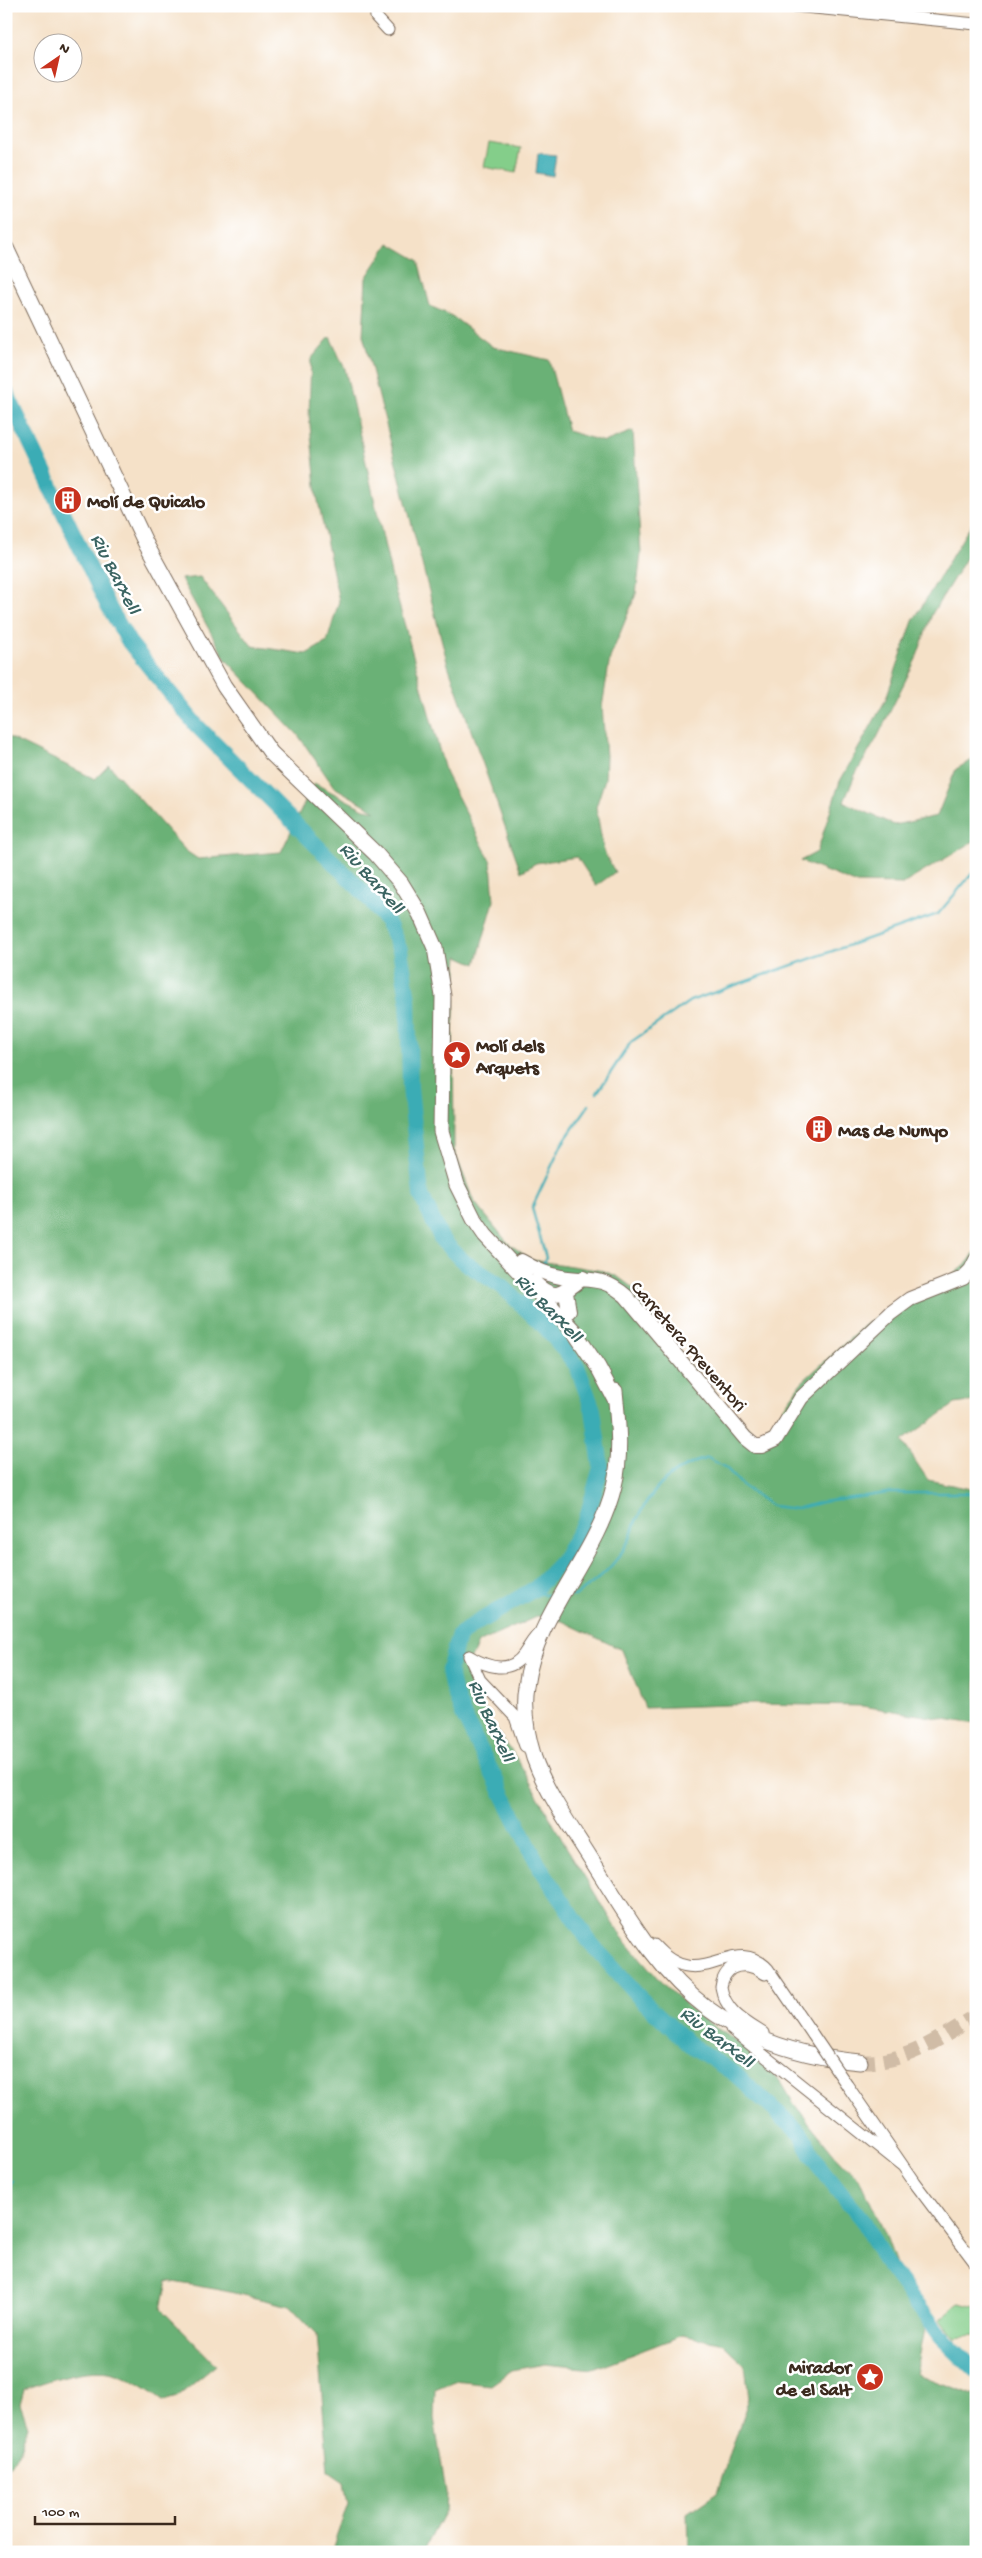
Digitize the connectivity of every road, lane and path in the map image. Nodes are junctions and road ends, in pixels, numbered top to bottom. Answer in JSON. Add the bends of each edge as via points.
{"nodes":[{"id":1,"x":375,"y":6,"type":"edge"},
{"id":2,"x":794,"y":6,"type":"edge"},
{"id":3,"x":976,"y":24,"type":"edge"},
{"id":4,"x":388,"y":30,"type":"dead end"},
{"id":5,"x":7,"y":249,"type":"edge"},
{"id":6,"x":976,"y":1260,"type":"edge"},
{"id":7,"x":519,"y":1266,"type":"junction"},
{"id":8,"x":561,"y":1278,"type":"junction"},
{"id":9,"x":583,"y":1278,"type":"junction"},
{"id":10,"x":559,"y":1293,"type":"junction"},
{"id":11,"x":573,"y":1330,"type":"junction"},
{"id":12,"x":616,"y":1401,"type":"junction"},
{"id":13,"x":544,"y":1629,"type":"junction"},
{"id":14,"x":493,"y":1668,"type":"junction"},
{"id":15,"x":480,"y":1680,"type":"junction"},
{"id":16,"x":534,"y":1758,"type":"junction"},
{"id":17,"x":623,"y":1911,"type":"junction"},
{"id":18,"x":776,"y":1983,"type":"junction"},
{"id":19,"x":707,"y":2008,"type":"junction"},
{"id":20,"x":786,"y":2048,"type":"junction"},
{"id":21,"x":860,"y":2062,"type":"tunnel mouth"},
{"id":22,"x":904,"y":2167,"type":"junction"},
{"id":23,"x":976,"y":2264,"type":"edge"}],
"edges":[{"from":1,"to":4,"type":"street","via":[[376,17]]},
{"from":2,"to":3,"type":"street"},
{"from":5,"to":7,"type":"main road","via":[[147,546],[224,686],[271,753],[376,854],[401,883],[420,914],[434,948],[441,980],[444,1015],[441,1131],[446,1149],[465,1203],[485,1235]]},
{"from":6,"to":9,"type":"street","name":"Carretera Preventori","via":[[963,1278],[910,1299],[891,1313],[801,1398],[781,1433],[762,1446],[755,1446],[745,1438],[626,1296],[613,1285]]},
{"from":7,"to":8,"type":"street","name":"Carretera Preventori"},
{"from":7,"to":10,"type":"main road"},
{"from":7,"to":11,"type":"main road"},
{"from":8,"to":9,"type":"street","name":"Carretera Preventori"},
{"from":8,"to":10,"type":"street","via":[[554,1282]]},
{"from":9,"to":10,"type":"street"},
{"from":10,"to":11,"type":"street","via":[[551,1299],[569,1318]]},
{"from":10,"to":12,"type":"main road","via":[[596,1345],[614,1387]]},
{"from":11,"to":12,"type":"main road"},
{"from":12,"to":13,"type":"main road","via":[[619,1444],[614,1488],[596,1531]]},
{"from":13,"to":14,"type":"street","via":[[532,1638],[515,1663]]},
{"from":13,"to":16,"type":"main road","via":[[533,1655],[524,1698],[526,1727]]},
{"from":14,"to":15,"type":"street","via":[[485,1671]]},
{"from":14,"to":15,"type":"street","via":[[469,1656]]},
{"from":15,"to":16,"type":"street","via":[[515,1718],[525,1746]]},
{"from":16,"to":17,"type":"main road","via":[[559,1808]]},
{"from":17,"to":18,"type":"street","via":[[660,1951],[677,1964],[700,1967],[731,1957],[748,1956],[763,1964]]},
{"from":17,"to":19,"type":"main road","via":[[661,1964]]},
{"from":18,"to":20,"type":"street","via":[[754,1966],[743,1964],[724,1977],[721,1986],[724,1999],[736,2015]]},
{"from":18,"to":22,"type":"street","bridge":true},
{"from":19,"to":20,"type":"main road","via":[[742,2029]]},
{"from":19,"to":22,"type":"street"},
{"from":20,"to":21,"type":"main road","via":[[823,2058]]},
{"from":22,"to":23,"type":"street"}]}
